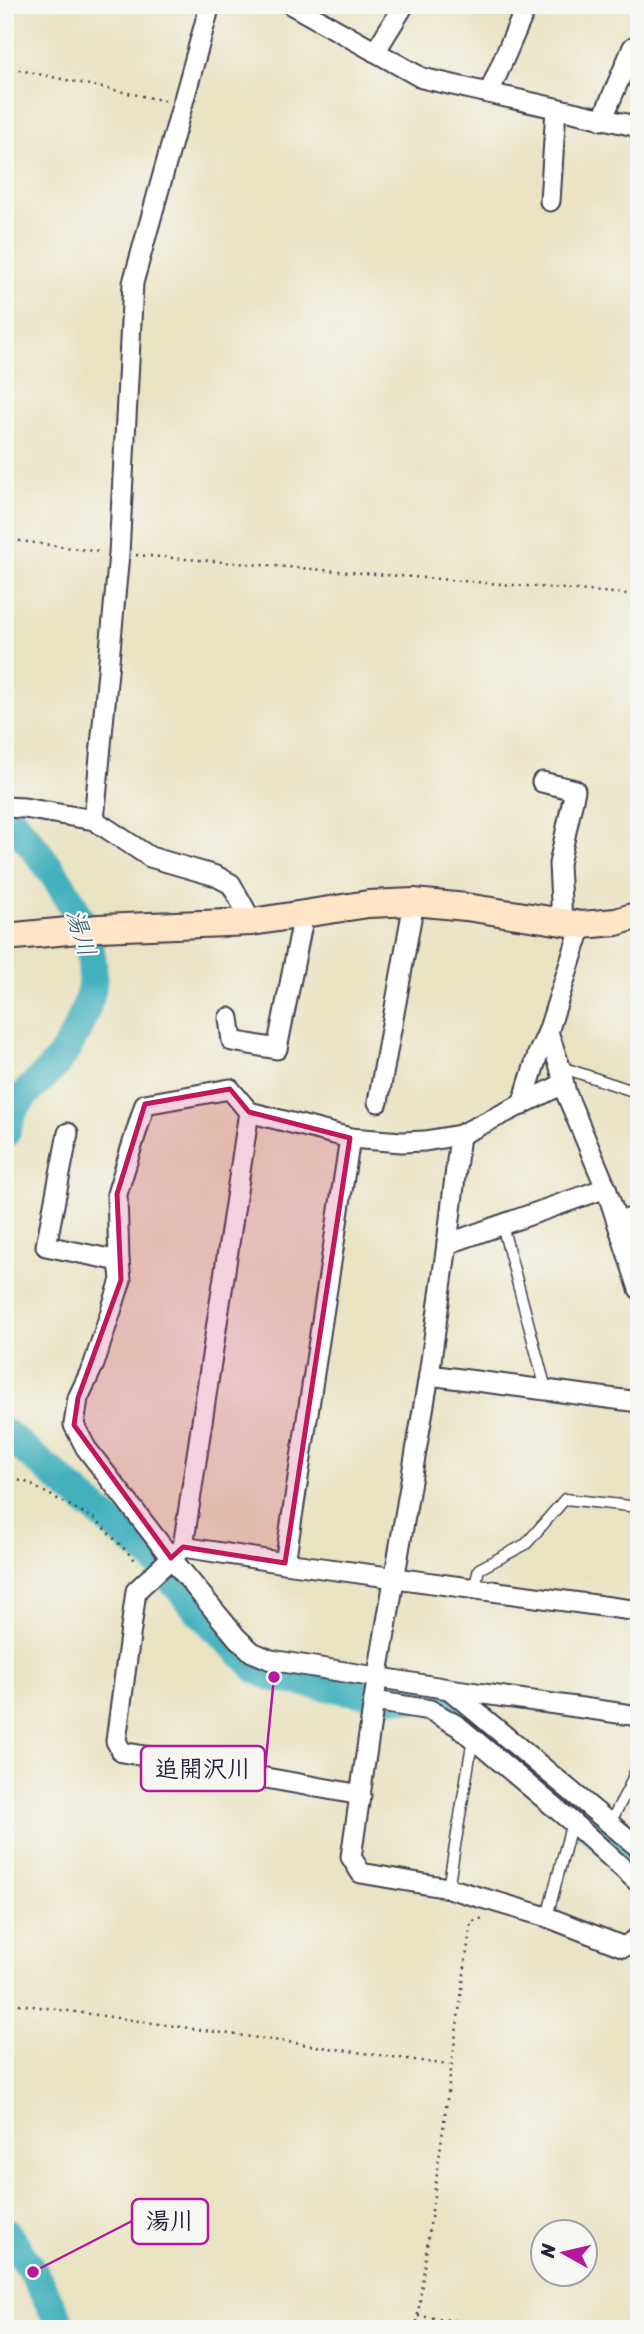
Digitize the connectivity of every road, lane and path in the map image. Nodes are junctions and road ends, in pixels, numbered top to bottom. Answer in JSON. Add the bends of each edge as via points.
{"nodes":[{"id":1,"x":210,"y":5,"type":"edge"},
{"id":2,"x":292,"y":5,"type":"edge"},
{"id":3,"x":404,"y":5,"type":"edge"},
{"id":4,"x":527,"y":5,"type":"edge"},
{"id":5,"x":639,"y":49,"type":"edge"},
{"id":6,"x":375,"y":52,"type":"junction"},
{"id":7,"x":5,"y":67,"type":"edge"},
{"id":8,"x":489,"y":93,"type":"junction"},
{"id":9,"x":182,"y":104,"type":"junction"},
{"id":10,"x":556,"y":109,"type":"junction"},
{"id":11,"x":602,"y":120,"type":"junction"},
{"id":12,"x":639,"y":127,"type":"edge"},
{"id":13,"x":550,"y":201,"type":"dead end"},
{"id":14,"x":5,"y":539,"type":"edge"},
{"id":15,"x":119,"y":554,"type":"junction"},
{"id":16,"x":639,"y":595,"type":"edge"},
{"id":17,"x":542,"y":782,"type":"dead end"},
{"id":18,"x":14,"y":807,"type":"edge"},
{"id":19,"x":94,"y":820,"type":"junction"},
{"id":20,"x":414,"y":902,"type":"junction"},
{"id":21,"x":304,"y":914,"type":"junction"},
{"id":22,"x":639,"y":915,"type":"edge"},
{"id":23,"x":252,"y":922,"type":"junction"},
{"id":24,"x":572,"y":924,"type":"junction"},
{"id":25,"x":5,"y":937,"type":"edge"},
{"id":26,"x":229,"y":1018,"type":"dead end"},
{"id":27,"x":548,"y":1032,"type":"junction"},
{"id":28,"x":562,"y":1075,"type":"junction"},
{"id":29,"x":639,"y":1093,"type":"edge"},
{"id":30,"x":378,"y":1102,"type":"dead end"},
{"id":31,"x":522,"y":1105,"type":"junction"},
{"id":32,"x":249,"y":1112,"type":"junction"},
{"id":33,"x":68,"y":1133,"type":"dead end"},
{"id":34,"x":460,"y":1135,"type":"junction"},
{"id":35,"x":350,"y":1138,"type":"junction"},
{"id":36,"x":606,"y":1188,"type":"junction"},
{"id":37,"x":617,"y":1218,"type":"junction"},
{"id":38,"x":639,"y":1221,"type":"edge"},
{"id":39,"x":502,"y":1224,"type":"junction"},
{"id":40,"x":447,"y":1244,"type":"junction"},
{"id":41,"x":119,"y":1261,"type":"junction"},
{"id":42,"x":639,"y":1289,"type":"edge"},
{"id":43,"x":429,"y":1375,"type":"junction"},
{"id":44,"x":546,"y":1389,"type":"junction"},
{"id":45,"x":639,"y":1402,"type":"edge"},
{"id":46,"x":5,"y":1479,"type":"edge"},
{"id":47,"x":639,"y":1507,"type":"edge"},
{"id":48,"x":165,"y":1563,"type":"junction"},
{"id":49,"x":285,"y":1563,"type":"junction"},
{"id":50,"x":395,"y":1578,"type":"junction"},
{"id":51,"x":474,"y":1589,"type":"junction"},
{"id":52,"x":639,"y":1611,"type":"edge"},
{"id":53,"x":376,"y":1689,"type":"junction"},
{"id":54,"x":449,"y":1689,"type":"junction"},
{"id":55,"x":639,"y":1716,"type":"edge"},
{"id":56,"x":473,"y":1738,"type":"junction"},
{"id":57,"x":639,"y":1762,"type":"edge"},
{"id":58,"x":360,"y":1795,"type":"junction"},
{"id":59,"x":572,"y":1822,"type":"junction"},
{"id":60,"x":610,"y":1823,"type":"junction"},
{"id":61,"x":639,"y":1848,"type":"edge"},
{"id":62,"x":639,"y":1883,"type":"edge"},
{"id":63,"x":448,"y":1888,"type":"junction"},
{"id":64,"x":490,"y":1916,"type":"dead end"},
{"id":65,"x":547,"y":1917,"type":"junction"},
{"id":66,"x":639,"y":1937,"type":"edge"},
{"id":67,"x":5,"y":2002,"type":"edge"},
{"id":68,"x":450,"y":2065,"type":"junction"},
{"id":69,"x":418,"y":2316,"type":"junction"},
{"id":70,"x":416,"y":2329,"type":"edge"},
{"id":71,"x":524,"y":2329,"type":"edge"}],
"edges":[{"from":1,"to":9,"type":"street"},
{"from":2,"to":6,"type":"street"},
{"from":3,"to":6,"type":"street"},
{"from":4,"to":8,"type":"street"},
{"from":5,"to":11,"type":"street","via":[[633,47]]},
{"from":6,"to":8,"type":"street","via":[[422,78]]},
{"from":7,"to":9,"type":"path"},
{"from":8,"to":10,"type":"street"},
{"from":9,"to":15,"type":"street","via":[[133,283]]},
{"from":10,"to":11,"type":"street"},
{"from":10,"to":13,"type":"street"},
{"from":11,"to":12,"type":"street"},
{"from":14,"to":15,"type":"path"},
{"from":15,"to":16,"type":"path"},
{"from":15,"to":19,"type":"street"},
{"from":17,"to":24,"type":"street","via":[[575,790],[559,864]]},
{"from":18,"to":19,"type":"street"},
{"from":19,"to":23,"type":"street","via":[[150,857],[231,884]]},
{"from":20,"to":21,"type":"street"},
{"from":20,"to":24,"type":"street"},
{"from":20,"to":30,"type":"street"},
{"from":21,"to":23,"type":"street"},
{"from":21,"to":26,"type":"street","via":[[277,1049],[232,1041]]},
{"from":22,"to":24,"type":"street","via":[[616,922]]},
{"from":23,"to":25,"type":"street"},
{"from":24,"to":27,"type":"street"},
{"from":27,"to":28,"type":"street"},
{"from":27,"to":31,"type":"street"},
{"from":28,"to":29,"type":"lane"},
{"from":28,"to":31,"type":"street"},
{"from":28,"to":36,"type":"street"},
{"from":31,"to":34,"type":"street"},
{"from":32,"to":35,"type":"street"},
{"from":32,"to":41,"type":"street","via":[[230,1089],[145,1104],[117,1194]]},
{"from":32,"to":48,"type":"street"},
{"from":33,"to":41,"type":"street","via":[[46,1246]]},
{"from":34,"to":35,"type":"street","via":[[414,1141]]},
{"from":34,"to":40,"type":"street"},
{"from":35,"to":49,"type":"street"},
{"from":36,"to":37,"type":"street"},
{"from":36,"to":39,"type":"street"},
{"from":37,"to":38,"type":"street"},
{"from":37,"to":42,"type":"street"},
{"from":39,"to":40,"type":"street"},
{"from":39,"to":44,"type":"lane"},
{"from":40,"to":43,"type":"street"},
{"from":41,"to":48,"type":"street","via":[[121,1280],[78,1398],[74,1425]]},
{"from":43,"to":44,"type":"street"},
{"from":43,"to":50,"type":"street"},
{"from":44,"to":45,"type":"street"},
{"from":46,"to":48,"type":"path","via":[[24,1480]]},
{"from":47,"to":51,"type":"lane","via":[[565,1499],[526,1544],[479,1569]]},
{"from":48,"to":49,"type":"street"},
{"from":48,"to":53,"type":"street","via":[[252,1652]]},
{"from":48,"to":58,"type":"street","via":[[136,1591],[116,1741],[122,1752]]},
{"from":49,"to":50,"type":"street"},
{"from":50,"to":51,"type":"street"},
{"from":50,"to":53,"type":"street"},
{"from":51,"to":52,"type":"street"},
{"from":53,"to":54,"type":"street"},
{"from":53,"to":56,"type":"street","via":[[452,1721]]},
{"from":53,"to":58,"type":"street"},
{"from":54,"to":55,"type":"street"},
{"from":54,"to":60,"type":"street"},
{"from":56,"to":59,"type":"street"},
{"from":56,"to":63,"type":"lane"},
{"from":57,"to":60,"type":"lane"},
{"from":58,"to":63,"type":"street","via":[[351,1857],[362,1873]]},
{"from":59,"to":62,"type":"street"},
{"from":59,"to":65,"type":"lane"},
{"from":60,"to":61,"type":"street"},
{"from":63,"to":65,"type":"street"},
{"from":64,"to":68,"type":"path","via":[[471,1922]]},
{"from":65,"to":66,"type":"street","via":[[624,1947]]},
{"from":67,"to":68,"type":"path"},
{"from":68,"to":69,"type":"path"},
{"from":69,"to":70,"type":"path"},
{"from":69,"to":71,"type":"path"}]}
